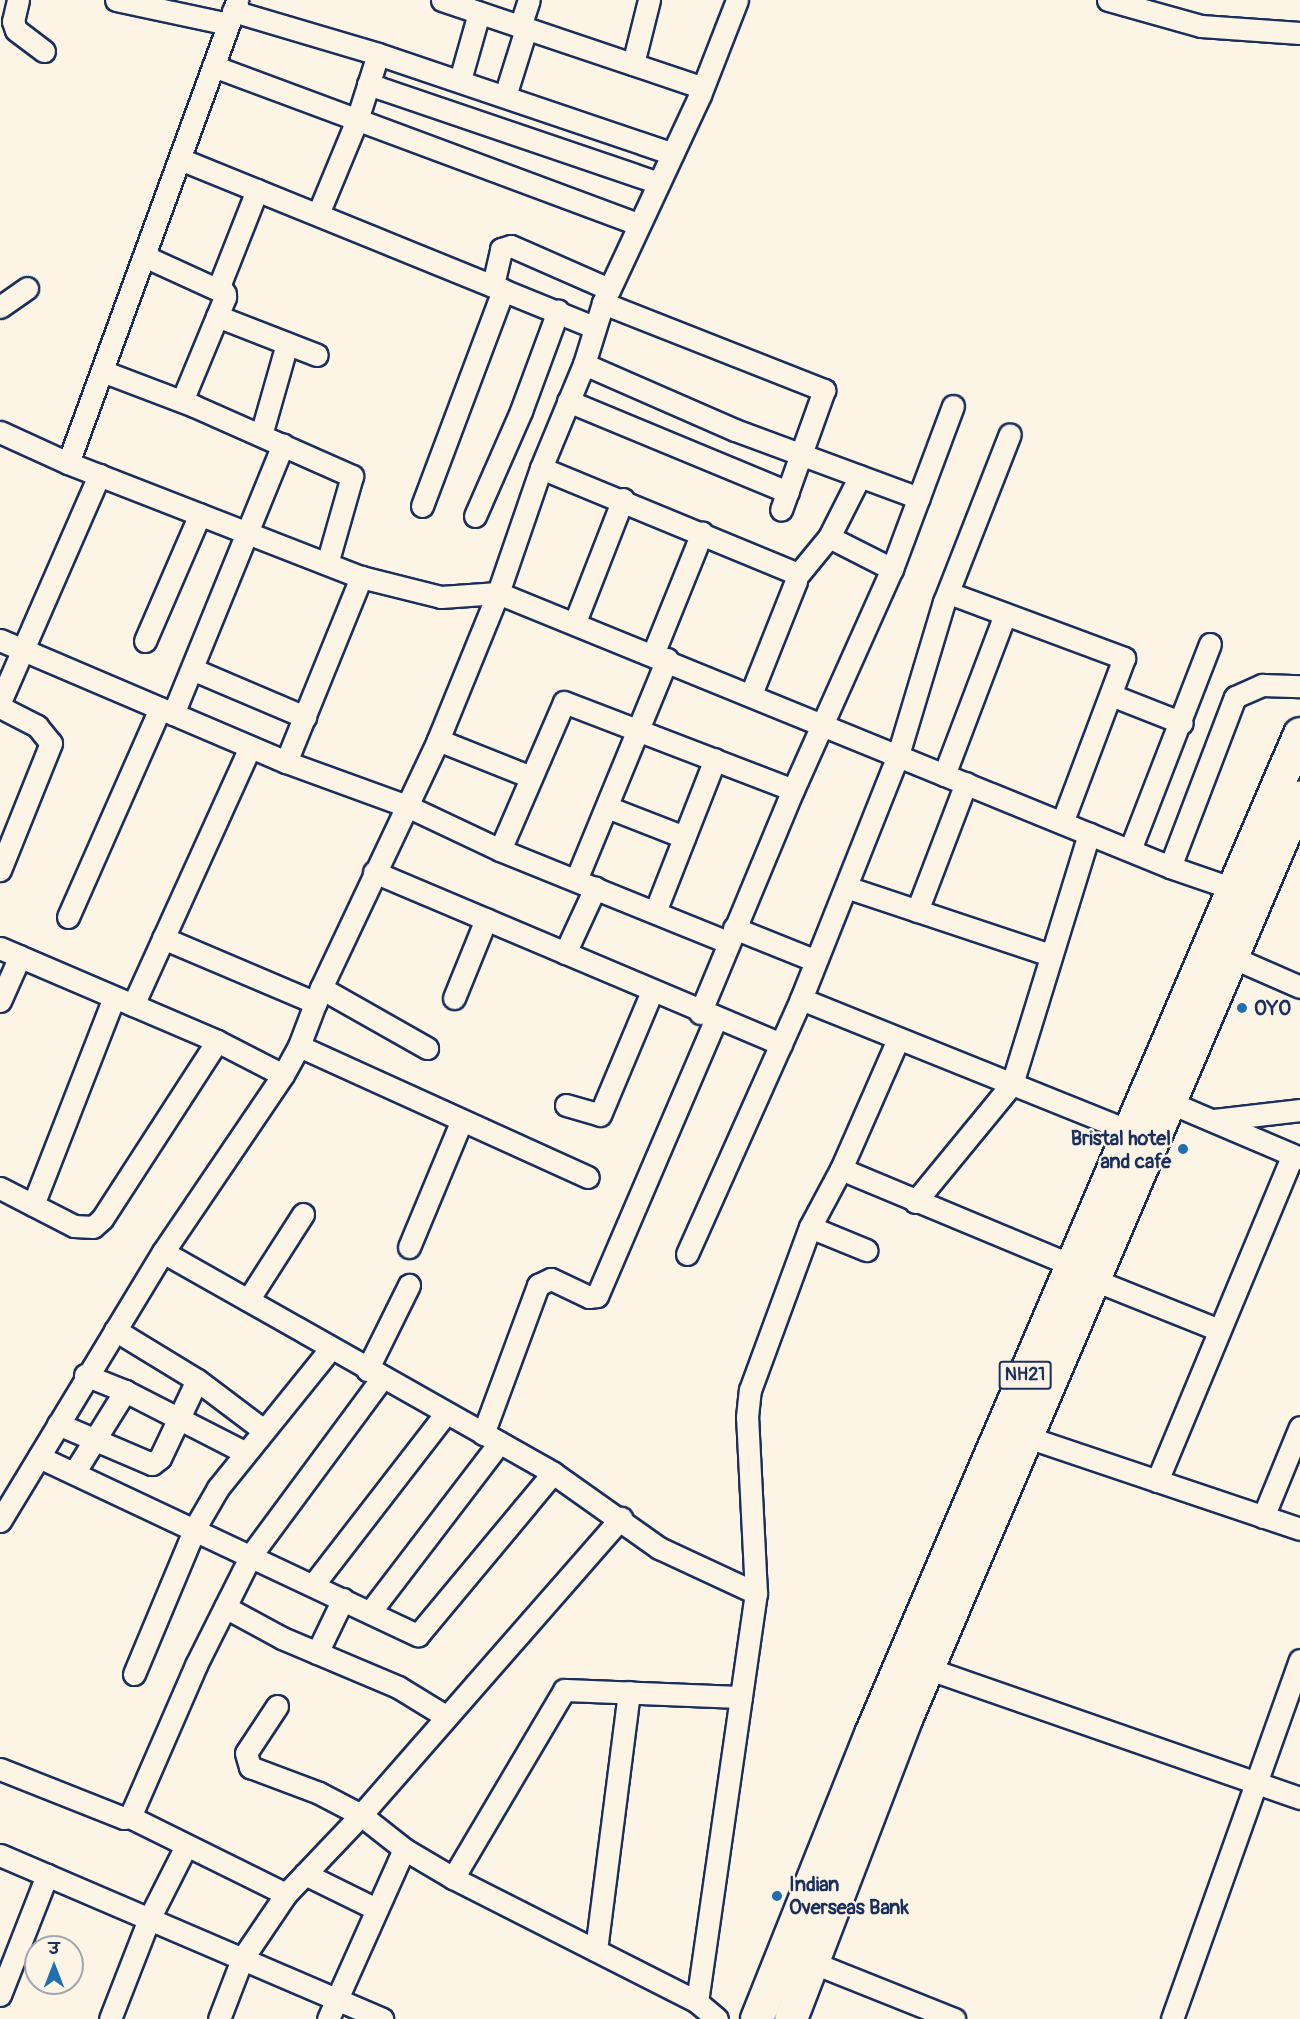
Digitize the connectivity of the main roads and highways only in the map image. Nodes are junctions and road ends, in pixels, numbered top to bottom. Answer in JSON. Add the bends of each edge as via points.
{"nodes":[{"id":1,"x":1300,"y":734,"type":"edge"},
{"id":2,"x":1300,"y":798,"type":"edge"},
{"id":3,"x":1294,"y":830,"type":"edge"},
{"id":4,"x":1083,"y":1273,"type":"junction"},
{"id":5,"x":915,"y":1664,"type":"junction"},
{"id":6,"x":798,"y":1956,"type":"junction"},
{"id":7,"x":757,"y":2019,"type":"edge"},
{"id":8,"x":791,"y":2019,"type":"edge"}],
"edges":[{"from":1,"to":4,"type":"highway","number":"NH21","via":[[1130,1131]]},
{"from":2,"to":3,"type":"highway","number":"NH21"},
{"from":3,"to":4,"type":"highway","number":"NH21","via":[[1171,1103]]},
{"from":4,"to":5,"type":"highway","number":"NH21"},
{"from":4,"to":5,"type":"highway","number":"NH21","via":[[1027,1437]]},
{"from":5,"to":6,"type":"highway","number":"NH21"},
{"from":6,"to":7,"type":"highway","number":"NH21"},
{"from":6,"to":8,"type":"highway","number":"NH21"}]}
